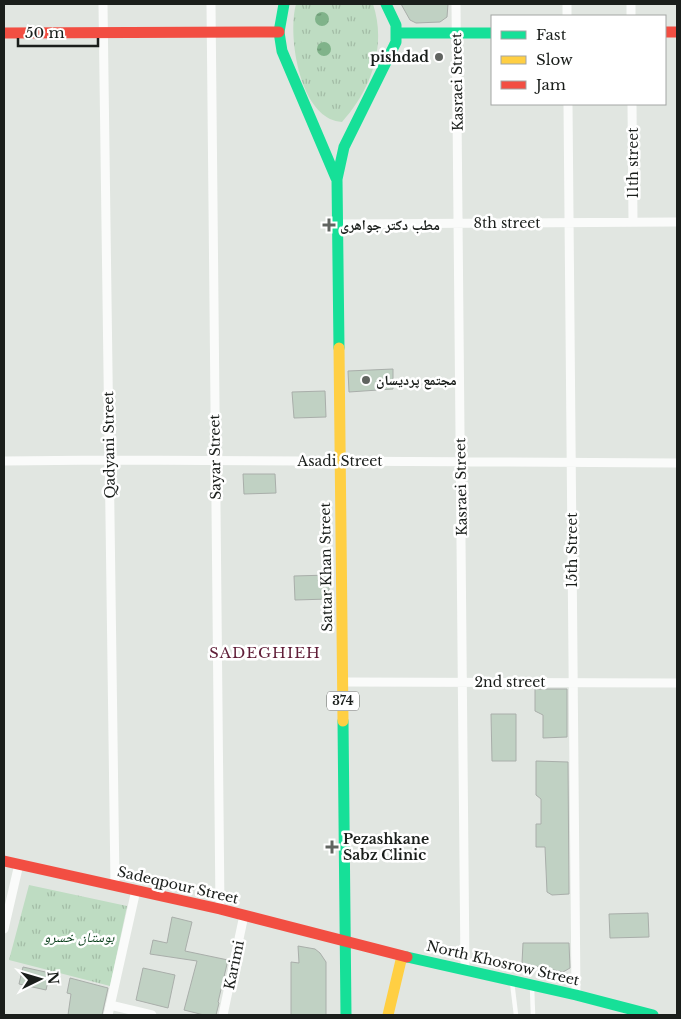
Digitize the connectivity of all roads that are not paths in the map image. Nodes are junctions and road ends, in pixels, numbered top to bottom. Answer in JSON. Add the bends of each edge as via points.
{"nodes":[{"id":1,"x":103,"y":4,"type":"edge"},
{"id":2,"x":211,"y":4,"type":"edge"},
{"id":3,"x":284,"y":4,"type":"edge"},
{"id":4,"x":386,"y":4,"type":"edge"},
{"id":5,"x":456,"y":4,"type":"edge"},
{"id":6,"x":211,"y":32,"type":"junction"},
{"id":7,"x":279,"y":32,"type":"junction"},
{"id":8,"x":4,"y":33,"type":"edge"},
{"id":9,"x":103,"y":33,"type":"junction"},
{"id":10,"x":397,"y":33,"type":"junction"},
{"id":11,"x":456,"y":33,"type":"junction"},
{"id":12,"x":491,"y":33,"type":"edge"},
{"id":13,"x":568,"y":105,"type":"edge"},
{"id":14,"x":632,"y":105,"type":"edge"},
{"id":15,"x":337,"y":179,"type":"junction"},
{"id":16,"x":633,"y":222,"type":"junction"},
{"id":17,"x":677,"y":222,"type":"edge"},
{"id":18,"x":458,"y":223,"type":"junction"},
{"id":19,"x":569,"y":223,"type":"junction"},
{"id":20,"x":338,"y":224,"type":"junction"},
{"id":21,"x":109,"y":460,"type":"junction"},
{"id":22,"x":215,"y":460,"type":"junction"},
{"id":23,"x":340,"y":460,"type":"junction"},
{"id":24,"x":4,"y":461,"type":"edge"},
{"id":25,"x":460,"y":461,"type":"junction"},
{"id":26,"x":571,"y":462,"type":"junction"},
{"id":27,"x":677,"y":463,"type":"edge"},
{"id":28,"x":342,"y":682,"type":"junction"},
{"id":29,"x":462,"y":682,"type":"junction"},
{"id":30,"x":573,"y":682,"type":"junction"},
{"id":31,"x":677,"y":683,"type":"edge"},
{"id":32,"x":4,"y":861,"type":"edge"},
{"id":33,"x":19,"y":864,"type":"junction"},
{"id":34,"x":115,"y":885,"type":"junction"},
{"id":35,"x":136,"y":890,"type":"junction"},
{"id":36,"x":220,"y":909,"type":"junction"},
{"id":37,"x":244,"y":915,"type":"junction"},
{"id":38,"x":4,"y":929,"type":"edge"},
{"id":39,"x":345,"y":942,"type":"junction"},
{"id":40,"x":402,"y":956,"type":"junction"},
{"id":41,"x":465,"y":970,"type":"junction"},
{"id":42,"x":511,"y":981,"type":"junction"},
{"id":43,"x":532,"y":985,"type":"junction"},
{"id":44,"x":576,"y":995,"type":"junction"},
{"id":45,"x":110,"y":1004,"type":"junction"},
{"id":46,"x":108,"y":1015,"type":"edge"},
{"id":47,"x":152,"y":1015,"type":"edge"},
{"id":48,"x":223,"y":1015,"type":"edge"},
{"id":49,"x":346,"y":1015,"type":"edge"},
{"id":50,"x":388,"y":1015,"type":"edge"},
{"id":51,"x":516,"y":1015,"type":"edge"},
{"id":52,"x":533,"y":1015,"type":"edge"},
{"id":53,"x":653,"y":1015,"type":"edge"}],
"edges":[{"from":1,"to":9,"type":"street","name":"Qadyani Street"},
{"from":2,"to":6,"type":"street","name":"Sayar Street"},
{"from":3,"to":7,"type":"main road"},
{"from":4,"to":10,"type":"main road"},
{"from":5,"to":11,"type":"street","name":"Kasraei Street"},
{"from":6,"to":7,"type":"main road"},
{"from":6,"to":9,"type":"main road"},
{"from":6,"to":22,"type":"street","name":"Sayar Street"},
{"from":7,"to":15,"type":"main road","via":[[282,51]]},
{"from":8,"to":9,"type":"main road"},
{"from":9,"to":21,"type":"street","name":"Qadyani Street"},
{"from":10,"to":11,"type":"main road"},
{"from":10,"to":15,"type":"main road","via":[[394,49],[344,147]]},
{"from":11,"to":12,"type":"main road"},
{"from":11,"to":18,"type":"street","name":"Kasraei Street"},
{"from":13,"to":19,"type":"street","name":"15th Street"},
{"from":14,"to":16,"type":"street","name":"11th street"},
{"from":15,"to":20,"type":"main road","name":"Sattar Khan Street","number":"374"},
{"from":16,"to":17,"type":"street","name":"8th street"},
{"from":16,"to":19,"type":"street","name":"8th street"},
{"from":18,"to":19,"type":"street","name":"8th street"},
{"from":18,"to":20,"type":"street","name":"8th street"},
{"from":18,"to":25,"type":"street","name":"Kasraei Street"},
{"from":19,"to":26,"type":"street","name":"15th Street"},
{"from":20,"to":23,"type":"main road","name":"Sattar Khan Street","number":"374"},
{"from":21,"to":22,"type":"street","name":"Asadi Street"},
{"from":21,"to":24,"type":"street","name":"Asadi Street"},
{"from":21,"to":34,"type":"street","name":"Qadyani Street"},
{"from":22,"to":23,"type":"street","name":"Asadi Street"},
{"from":22,"to":36,"type":"street","name":"Sayar Street"},
{"from":23,"to":25,"type":"street","name":"Asadi Street"},
{"from":23,"to":28,"type":"main road","name":"Sattar Khan Street","number":"374"},
{"from":25,"to":26,"type":"street","name":"Asadi Street"},
{"from":25,"to":29,"type":"street","name":"Kasraei Street"},
{"from":26,"to":27,"type":"street","name":"Asadi Street"},
{"from":26,"to":30,"type":"street","name":"15th Street"},
{"from":28,"to":29,"type":"street","name":"2nd street"},
{"from":28,"to":39,"type":"main road","name":"Sattar Khan Street","number":"374"},
{"from":29,"to":30,"type":"street","name":"2nd street"},
{"from":29,"to":41,"type":"street","name":"Kasraei Street"},
{"from":30,"to":31,"type":"street","name":"2nd street"},
{"from":30,"to":44,"type":"street","name":"15th Street"},
{"from":32,"to":33,"type":"main road","name":"Sadeqpour Street"},
{"from":33,"to":34,"type":"main road","name":"Sadeqpour Street"},
{"from":33,"to":38,"type":"street"},
{"from":34,"to":35,"type":"main road","name":"Sadeqpour Street"},
{"from":35,"to":36,"type":"main road","name":"Sadeqpour Street"},
{"from":35,"to":45,"type":"street"},
{"from":36,"to":37,"type":"main road","name":"Sadeqpour Street"},
{"from":37,"to":39,"type":"main road","name":"Sadeqpour Street"},
{"from":37,"to":48,"type":"street","name":"Karimi"},
{"from":39,"to":40,"type":"main road","name":"North Khosrow Street"},
{"from":39,"to":49,"type":"main road","name":"Sattar Khan Street","number":"374"},
{"from":40,"to":41,"type":"main road","name":"North Khosrow Street"},
{"from":40,"to":50,"type":"main road"},
{"from":41,"to":42,"type":"main road","name":"North Khosrow Street"},
{"from":42,"to":43,"type":"main road","name":"North Khosrow Street"},
{"from":42,"to":51,"type":"lane"},
{"from":43,"to":44,"type":"main road","name":"North Khosrow Street"},
{"from":43,"to":52,"type":"lane"},
{"from":44,"to":53,"type":"main road","name":"North Khosrow Street"},
{"from":45,"to":46,"type":"street"},
{"from":45,"to":47,"type":"street"}]}
